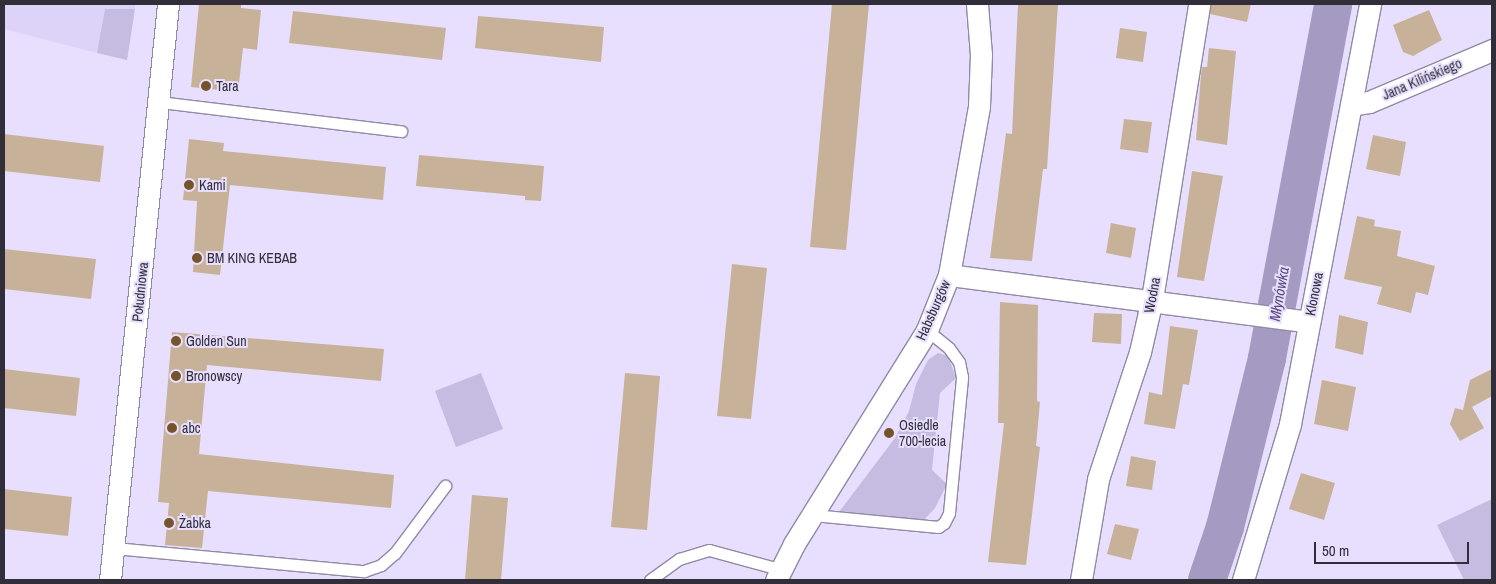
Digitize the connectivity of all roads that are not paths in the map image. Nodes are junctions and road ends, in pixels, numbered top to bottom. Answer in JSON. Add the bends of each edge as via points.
{"nodes":[{"id":1,"x":168,"y":4,"type":"edge"},
{"id":2,"x":977,"y":4,"type":"edge"},
{"id":3,"x":1199,"y":4,"type":"edge"},
{"id":4,"x":1370,"y":4,"type":"edge"},
{"id":5,"x":1492,"y":50,"type":"edge"},
{"id":6,"x":160,"y":102,"type":"junction"},
{"id":7,"x":1351,"y":104,"type":"junction"},
{"id":8,"x":401,"y":131,"type":"dead end"},
{"id":9,"x":949,"y":274,"type":"junction"},
{"id":10,"x":1152,"y":298,"type":"junction"},
{"id":11,"x":1309,"y":322,"type":"junction"},
{"id":12,"x":927,"y":330,"type":"junction"},
{"id":13,"x":445,"y":486,"type":"dead end"},
{"id":14,"x":813,"y":515,"type":"junction"},
{"id":15,"x":114,"y":548,"type":"junction"},
{"id":16,"x":777,"y":575,"type":"edge"},
{"id":17,"x":110,"y":580,"type":"edge"},
{"id":18,"x":650,"y":580,"type":"edge"},
{"id":19,"x":1081,"y":580,"type":"edge"},
{"id":20,"x":1243,"y":580,"type":"edge"}],
"edges":[{"from":1,"to":6,"type":"street","name":"Południowa"},
{"from":2,"to":9,"type":"street","name":"Habsburgów","via":[[981,55],[978,106]]},
{"from":3,"to":10,"type":"street","name":"Wodna"},
{"from":4,"to":7,"type":"street","name":"Klonowa"},
{"from":5,"to":7,"type":"street","name":"Jana Kilińskiego","via":[[1369,102]]},
{"from":6,"to":8,"type":"lane"},
{"from":6,"to":15,"type":"street","name":"Południowa"},
{"from":7,"to":11,"type":"street","name":"Klonowa"},
{"from":9,"to":10,"type":"street"},
{"from":9,"to":12,"type":"street","name":"Habsburgów"},
{"from":10,"to":11,"type":"street"},
{"from":10,"to":19,"type":"street","name":"Wodna","via":[[1140,352],[1098,479]]},
{"from":11,"to":20,"type":"street","name":"Klonowa","via":[[1290,424]]},
{"from":12,"to":14,"type":"street","name":"Habsburgów"},
{"from":12,"to":14,"type":"lane","via":[[949,348],[959,362],[962,377],[949,513],[944,523],[938,527]]},
{"from":13,"to":15,"type":"lane","via":[[395,553],[381,565],[364,571]]},
{"from":14,"to":16,"type":"street","name":"Habsburgów"},
{"from":15,"to":17,"type":"street","name":"Południowa"},
{"from":16,"to":18,"type":"lane","via":[[709,550],[679,559]]}]}
